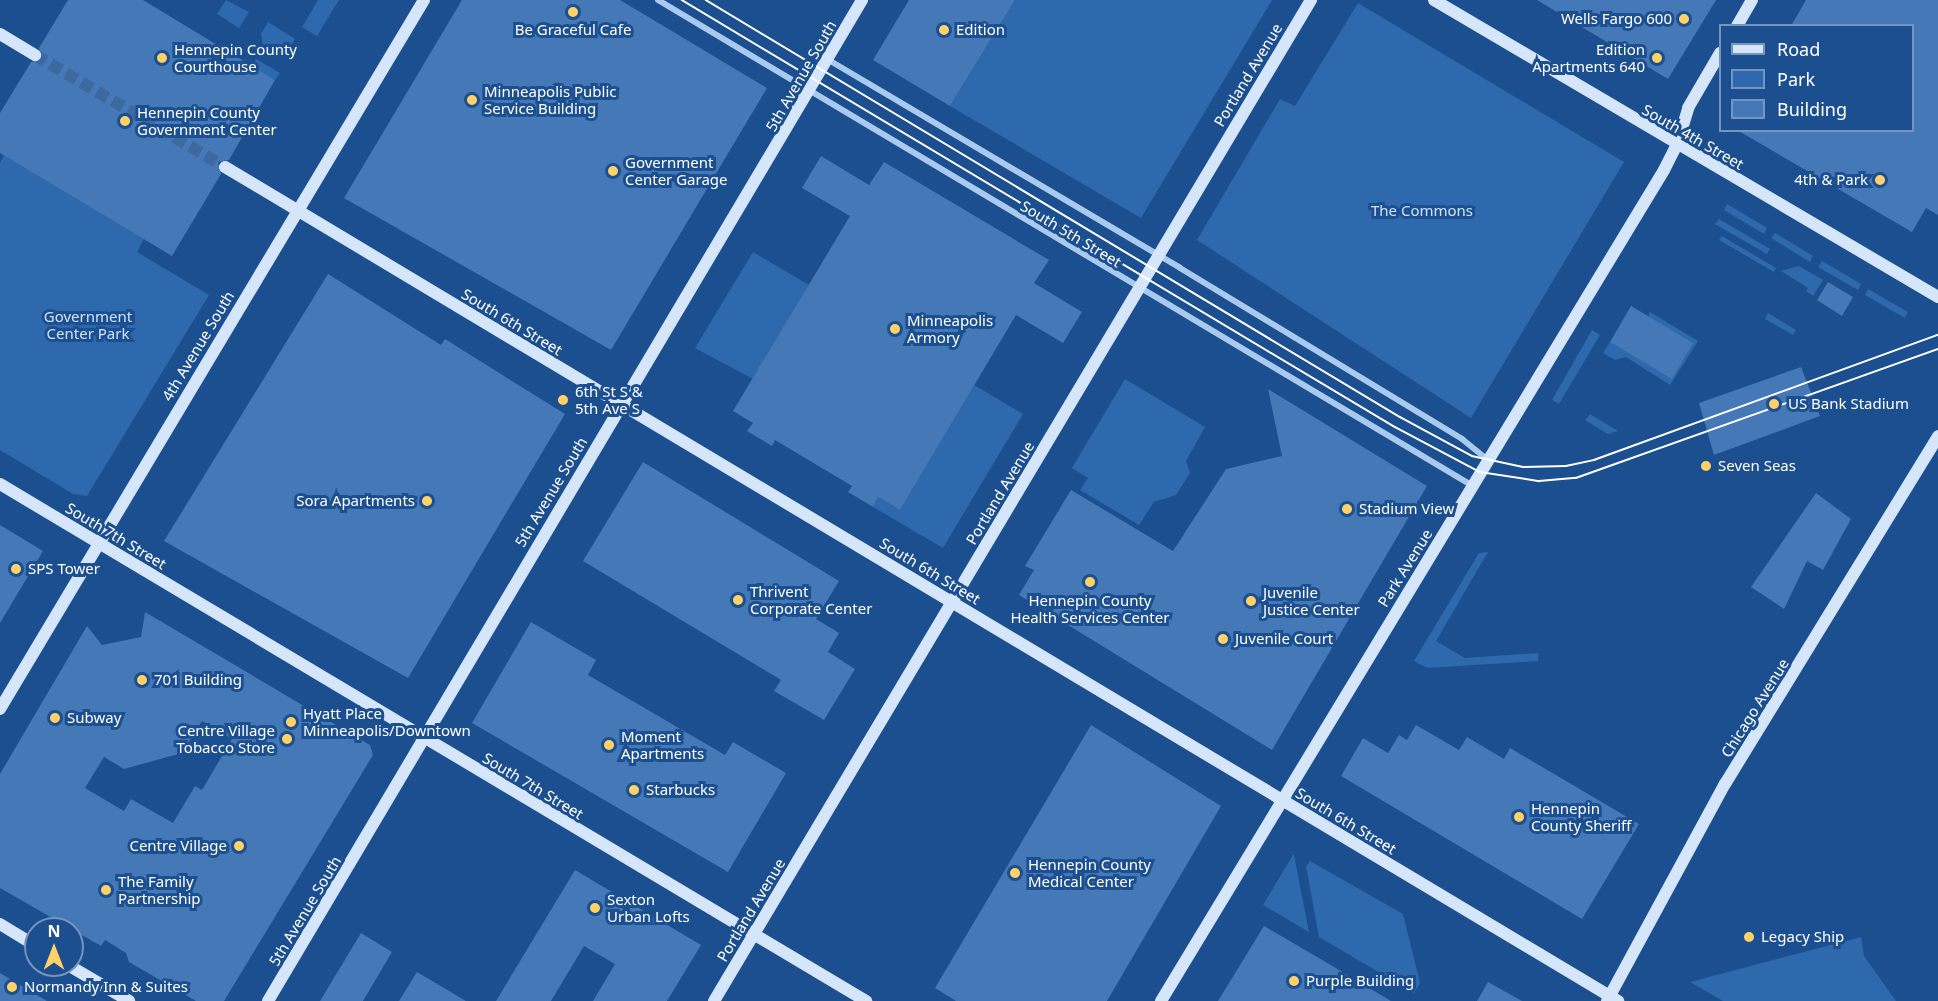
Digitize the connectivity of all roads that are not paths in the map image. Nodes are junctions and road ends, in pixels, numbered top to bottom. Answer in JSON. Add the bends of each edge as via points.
{"nodes":[{"id":1,"x":424,"y":0,"type":"edge"},
{"id":2,"x":658,"y":0,"type":"edge"},
{"id":3,"x":862,"y":0,"type":"edge"},
{"id":4,"x":1311,"y":0,"type":"edge"},
{"id":5,"x":1434,"y":0,"type":"edge"},
{"id":6,"x":1752,"y":0,"type":"edge"},
{"id":7,"x":1738,"y":24,"type":"edge"},
{"id":8,"x":0,"y":34,"type":"edge"},
{"id":9,"x":35,"y":55,"type":"tunnel mouth"},
{"id":10,"x":1719,"y":55,"type":"edge"},
{"id":11,"x":827,"y":59,"type":"junction"},
{"id":12,"x":809,"y":91,"type":"junction"},
{"id":13,"x":1677,"y":145,"type":"junction"},
{"id":14,"x":225,"y":167,"type":"tunnel mouth"},
{"id":15,"x":297,"y":210,"type":"junction"},
{"id":16,"x":1159,"y":255,"type":"junction"},
{"id":17,"x":1139,"y":290,"type":"junction"},
{"id":18,"x":1938,"y":297,"type":"edge"},
{"id":19,"x":622,"y":406,"type":"junction"},
{"id":20,"x":1938,"y":436,"type":"edge"},
{"id":21,"x":1488,"y":460,"type":"junction"},
{"id":22,"x":0,"y":484,"type":"edge"},
{"id":23,"x":1473,"y":486,"type":"junction"},
{"id":24,"x":98,"y":544,"type":"junction"},
{"id":25,"x":953,"y":602,"type":"junction"},
{"id":26,"x":0,"y":709,"type":"edge"},
{"id":27,"x":424,"y":738,"type":"junction"},
{"id":28,"x":1281,"y":800,"type":"junction"},
{"id":29,"x":0,"y":924,"type":"edge"},
{"id":30,"x":753,"y":933,"type":"junction"},
{"id":31,"x":24,"y":939,"type":"edge"},
{"id":32,"x":84,"y":974,"type":"edge"},
{"id":33,"x":1612,"y":999,"type":"edge"},
{"id":34,"x":129,"y":1001,"type":"edge"},
{"id":35,"x":268,"y":1001,"type":"edge"},
{"id":36,"x":714,"y":1001,"type":"edge"},
{"id":37,"x":866,"y":1001,"type":"edge"},
{"id":38,"x":1161,"y":1001,"type":"edge"}],
"edges":[{"from":1,"to":15,"type":"main road","name":"4th Avenue South"},
{"from":2,"to":12,"type":"street","name":"South 5th Street"},
{"from":3,"to":11,"type":"main road","name":"5th Avenue South"},
{"from":4,"to":16,"type":"main road","name":"Portland Avenue"},
{"from":5,"to":13,"type":"main road","name":"South 4th Street"},
{"from":6,"to":7,"type":"main road"},
{"from":8,"to":9,"type":"main road"},
{"from":10,"to":13,"type":"main road","name":"Park Avenue","via":[[1688,108]]},
{"from":11,"to":12,"type":"main road","name":"5th Avenue South"},
{"from":11,"to":16,"type":"street","name":"South 5th Street"},
{"from":12,"to":17,"type":"street","name":"South 5th Street"},
{"from":12,"to":19,"type":"main road","name":"5th Avenue South"},
{"from":13,"to":18,"type":"main road","name":"South 4th Street"},
{"from":13,"to":21,"type":"main road","name":"Park Avenue"},
{"from":14,"to":15,"type":"main road","name":"South 6th Street"},
{"from":15,"to":19,"type":"main road","name":"South 6th Street"},
{"from":15,"to":24,"type":"main road","name":"4th Avenue South"},
{"from":16,"to":17,"type":"main road","name":"Portland Avenue"},
{"from":16,"to":21,"type":"street","name":"South 5th Street","via":[[1462,439]]},
{"from":17,"to":23,"type":"street","name":"South 5th Street"},
{"from":17,"to":25,"type":"main road","name":"Portland Avenue"},
{"from":19,"to":25,"type":"main road","name":"South 6th Street"},
{"from":19,"to":27,"type":"main road","name":"5th Avenue South"},
{"from":20,"to":33,"type":"main road","name":"Chicago Avenue","via":[[1725,784]]},
{"from":21,"to":23,"type":"main road","name":"Park Avenue"},
{"from":22,"to":24,"type":"main road","name":"South 7th Street"},
{"from":23,"to":28,"type":"main road","name":"Park Avenue"},
{"from":24,"to":26,"type":"main road","name":"4th Avenue South"},
{"from":24,"to":27,"type":"main road","name":"South 7th Street"},
{"from":25,"to":28,"type":"main road","name":"South 6th Street"},
{"from":25,"to":30,"type":"main road","name":"Portland Avenue"},
{"from":27,"to":30,"type":"main road","name":"South 7th Street"},
{"from":27,"to":35,"type":"main road","name":"5th Avenue South"},
{"from":28,"to":33,"type":"main road","name":"South 6th Street"},
{"from":28,"to":38,"type":"main road","name":"Park Avenue"},
{"from":29,"to":31,"type":"main road"},
{"from":30,"to":36,"type":"main road","name":"Portland Avenue"},
{"from":30,"to":37,"type":"main road","name":"South 7th Street"},
{"from":32,"to":34,"type":"main road"}]}
